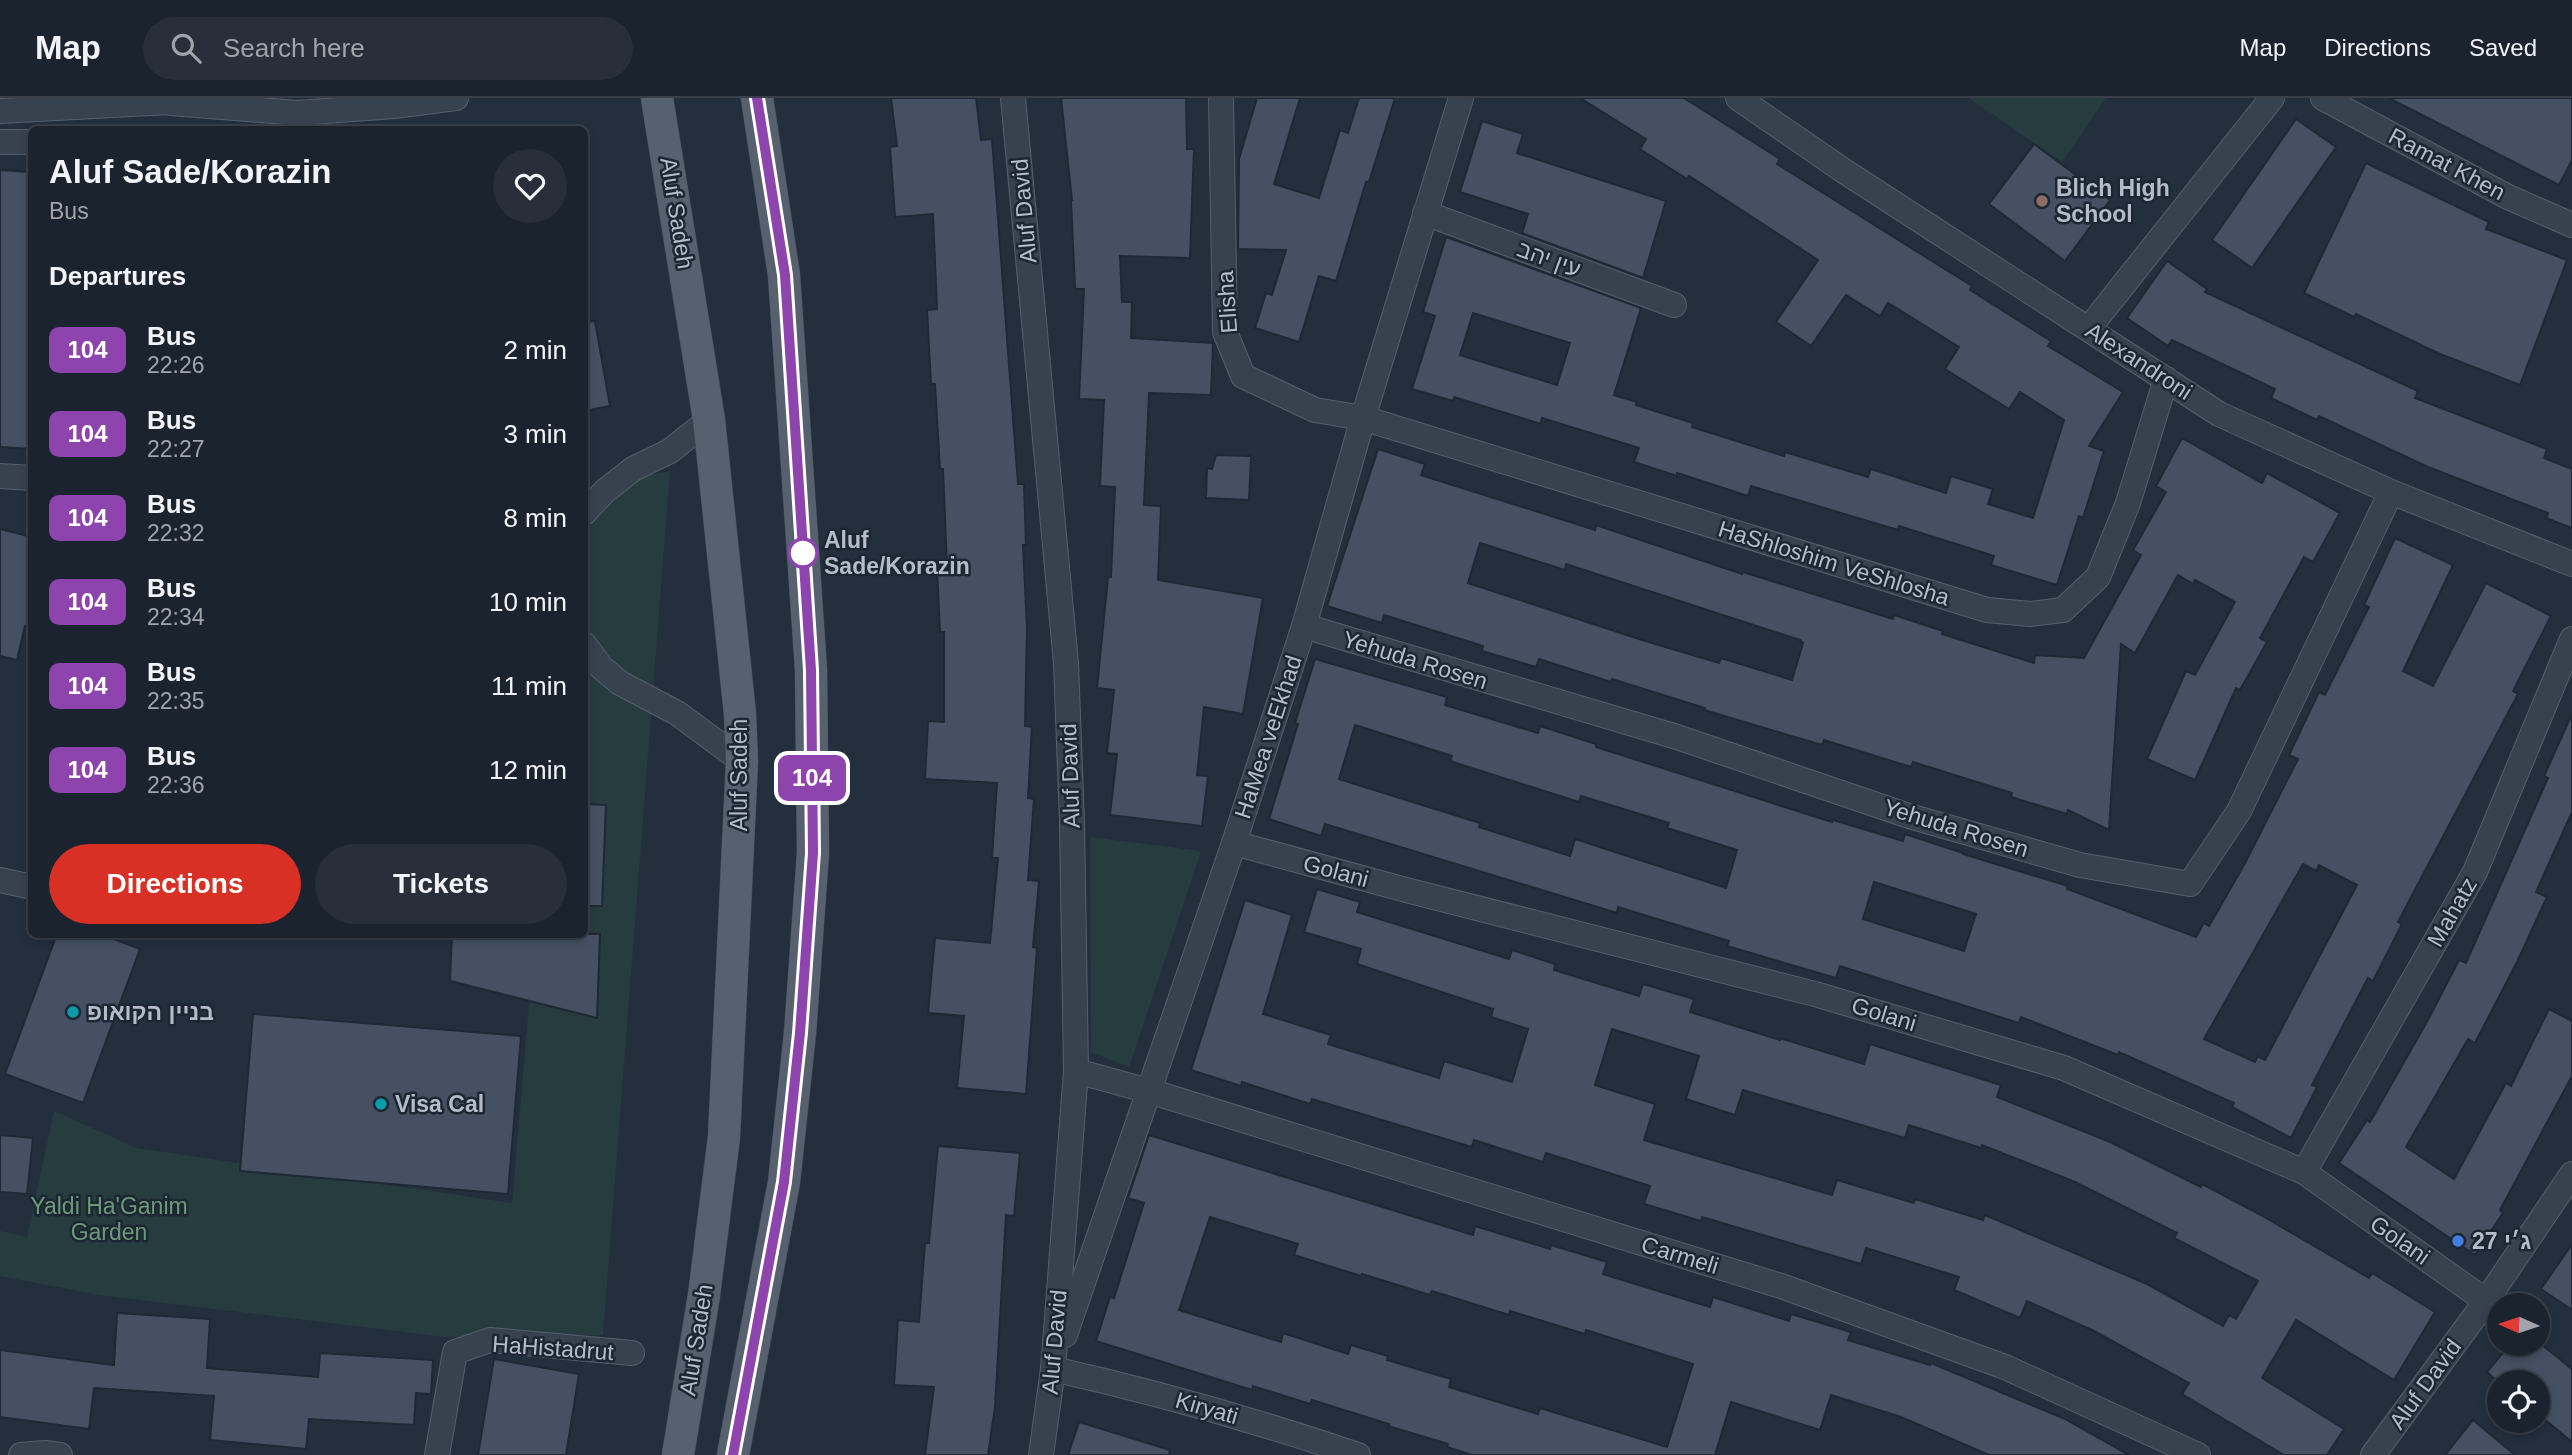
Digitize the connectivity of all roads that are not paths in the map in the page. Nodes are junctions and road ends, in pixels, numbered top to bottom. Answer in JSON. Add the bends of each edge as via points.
{"nodes":[{"id":1,"x":234,"y":98,"type":"edge"},
{"id":2,"x":456,"y":98,"type":"edge"},
{"id":3,"x":657,"y":98,"type":"edge"},
{"id":4,"x":757,"y":98,"type":"edge"},
{"id":5,"x":1013,"y":98,"type":"edge"},
{"id":6,"x":1221,"y":98,"type":"edge"},
{"id":7,"x":1461,"y":98,"type":"edge"},
{"id":8,"x":1738,"y":98,"type":"edge"},
{"id":9,"x":2272,"y":98,"type":"edge"},
{"id":10,"x":2323,"y":98,"type":"edge"},
{"id":11,"x":171,"y":103,"type":"junction"},
{"id":12,"x":0,"y":111,"type":"edge"},
{"id":13,"x":277,"y":113,"type":"edge"},
{"id":14,"x":0,"y":142,"type":"edge"},
{"id":15,"x":28,"y":142,"type":"edge"},
{"id":16,"x":1425,"y":213,"type":"junction"},
{"id":17,"x":2572,"y":225,"type":"edge"},
{"id":18,"x":1674,"y":304,"type":"dead end"},
{"id":19,"x":2089,"y":328,"type":"junction"},
{"id":20,"x":2166,"y":379,"type":"junction"},
{"id":21,"x":1363,"y":418,"type":"junction"},
{"id":22,"x":709,"y":420,"type":"junction"},
{"id":23,"x":0,"y":476,"type":"edge"},
{"id":24,"x":28,"y":478,"type":"edge"},
{"id":25,"x":2391,"y":492,"type":"junction"},
{"id":26,"x":588,"y":509,"type":"edge"},
{"id":27,"x":2572,"y":564,"type":"edge"},
{"id":28,"x":1304,"y":626,"type":"junction"},
{"id":29,"x":2572,"y":639,"type":"edge"},
{"id":30,"x":588,"y":650,"type":"edge"},
{"id":31,"x":742,"y":761,"type":"junction"},
{"id":32,"x":1234,"y":843,"type":"junction"},
{"id":33,"x":0,"y":880,"type":"edge"},
{"id":34,"x":28,"y":886,"type":"edge"},
{"id":35,"x":1076,"y":1071,"type":"junction"},
{"id":36,"x":1149,"y":1091,"type":"junction"},
{"id":37,"x":2304,"y":1172,"type":"junction"},
{"id":38,"x":2572,"y":1174,"type":"edge"},
{"id":39,"x":2486,"y":1301,"type":"junction"},
{"id":40,"x":632,"y":1353,"type":"dead end"},
{"id":41,"x":1053,"y":1368,"type":"junction"},
{"id":42,"x":22,"y":1455,"type":"edge"},
{"id":43,"x":60,"y":1455,"type":"edge"},
{"id":44,"x":437,"y":1455,"type":"edge"},
{"id":45,"x":678,"y":1455,"type":"edge"},
{"id":46,"x":733,"y":1455,"type":"edge"},
{"id":47,"x":1041,"y":1455,"type":"edge"},
{"id":48,"x":1358,"y":1455,"type":"edge"},
{"id":49,"x":2198,"y":1455,"type":"edge"},
{"id":50,"x":2373,"y":1455,"type":"edge"}],
"edges":[{"from":1,"to":11,"type":"street"},
{"from":2,"to":13,"type":"street"},
{"from":3,"to":22,"type":"main road","name":"Aluf Sadeh"},
{"from":4,"to":46,"type":"main road","via":[[785,275],[811,670],[813,853],[784,1182]]},
{"from":5,"to":35,"type":"street","name":"Aluf David","via":[[1066,663]]},
{"from":6,"to":21,"type":"street","name":"Elisha","via":[[1224,332],[1243,376],[1315,410]]},
{"from":7,"to":16,"type":"street","name":"HaMea veEkhad"},
{"from":8,"to":19,"type":"street","name":"Alexandroni"},
{"from":9,"to":19,"type":"street"},
{"from":10,"to":17,"type":"street","name":"Ramat Khen","via":[[2508,197]]},
{"from":11,"to":12,"type":"street"},
{"from":11,"to":13,"type":"street"},
{"from":14,"to":15,"type":"street"},
{"from":16,"to":18,"type":"street","name":"עין יהב"},
{"from":16,"to":21,"type":"street","name":"HaMea veEkhad"},
{"from":19,"to":20,"type":"street","name":"Alexandroni"},
{"from":20,"to":21,"type":"street","name":"HaShloshim VeShlosha","via":[[2128,503],[2098,577],[2063,610],[2029,614],[1987,610]]},
{"from":20,"to":25,"type":"street","name":"Alexandroni","via":[[2219,414]]},
{"from":21,"to":28,"type":"street","name":"HaMea veEkhad"},
{"from":22,"to":26,"type":"street","via":[[670,452],[624,476]]},
{"from":22,"to":31,"type":"main road","name":"Aluf Sadeh"},
{"from":23,"to":24,"type":"street"},
{"from":25,"to":27,"type":"street","name":"Alexandroni"},
{"from":25,"to":28,"type":"street","name":"Yehuda Rosen","via":[[2239,811],[2190,884],[2080,865],[1909,816],[1676,737]]},
{"from":28,"to":32,"type":"street","name":"HaMea veEkhad"},
{"from":29,"to":37,"type":"street","name":"Mahatz","via":[[2475,872]]},
{"from":30,"to":31,"type":"street","via":[[620,682],[677,713]]},
{"from":31,"to":45,"type":"main road","name":"Aluf Sadeh","via":[[724,1137]]},
{"from":32,"to":36,"type":"street","name":"HaMea veEkhad"},
{"from":32,"to":37,"type":"street","name":"Golani","via":[[1815,994],[2064,1068]]},
{"from":33,"to":34,"type":"street"},
{"from":35,"to":36,"type":"street","name":"Carmeli"},
{"from":35,"to":41,"type":"street","name":"Aluf David"},
{"from":36,"to":41,"type":"street","name":"HaMea veEkhad"},
{"from":36,"to":49,"type":"street","name":"Carmeli","via":[[1797,1292],[2005,1367]]},
{"from":37,"to":39,"type":"street","name":"Golani"},
{"from":38,"to":39,"type":"street","name":"Aluf David"},
{"from":39,"to":50,"type":"street","name":"Aluf David"},
{"from":40,"to":44,"type":"street","name":"HaHistadrut","via":[[490,1340],[455,1352]]},
{"from":41,"to":47,"type":"street","name":"Aluf David"},
{"from":41,"to":48,"type":"street","name":"Kiryati","via":[[1268,1425]]},
{"from":42,"to":43,"type":"street"}]}
